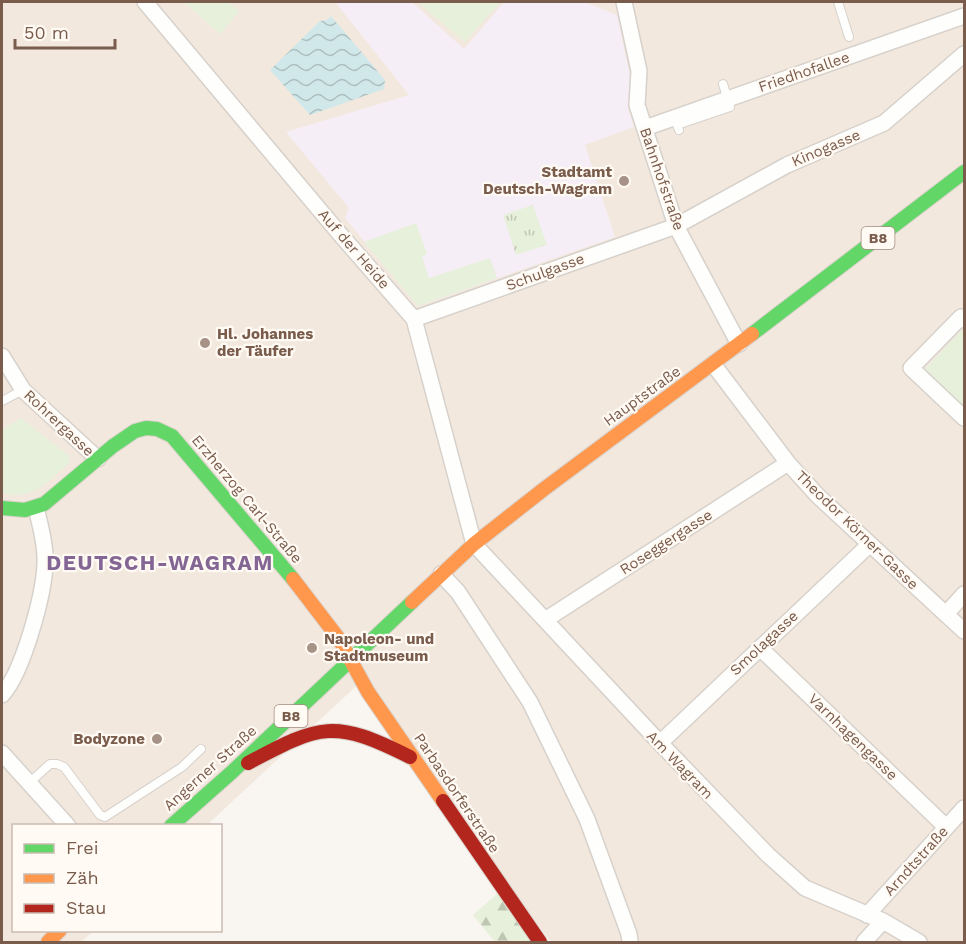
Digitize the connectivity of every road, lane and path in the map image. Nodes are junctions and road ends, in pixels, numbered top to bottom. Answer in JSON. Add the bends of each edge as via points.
{"nodes":[{"id":1,"x":145,"y":2,"type":"edge"},
{"id":2,"x":624,"y":2,"type":"edge"},
{"id":3,"x":838,"y":2,"type":"edge"},
{"id":4,"x":964,"y":16,"type":"edge"},
{"id":5,"x":849,"y":37,"type":"dead end"},
{"id":6,"x":964,"y":54,"type":"edge"},
{"id":7,"x":725,"y":91,"type":"junction"},
{"id":8,"x":645,"y":128,"type":"junction"},
{"id":9,"x":679,"y":130,"type":"dead end"},
{"id":10,"x":964,"y":172,"type":"edge"},
{"id":11,"x":676,"y":226,"type":"junction"},
{"id":12,"x":414,"y":319,"type":"junction"},
{"id":13,"x":964,"y":320,"type":"edge"},
{"id":14,"x":739,"y":344,"type":"junction"},
{"id":15,"x":2,"y":356,"type":"edge"},
{"id":16,"x":712,"y":364,"type":"junction"},
{"id":17,"x":23,"y":390,"type":"junction"},
{"id":18,"x":2,"y":401,"type":"edge"},
{"id":19,"x":964,"y":418,"type":"edge"},
{"id":20,"x":98,"y":459,"type":"junction"},
{"id":21,"x":788,"y":463,"type":"junction"},
{"id":22,"x":2,"y":507,"type":"edge"},
{"id":23,"x":36,"y":508,"type":"junction"},
{"id":24,"x":474,"y":544,"type":"junction"},
{"id":25,"x":870,"y":544,"type":"junction"},
{"id":26,"x":441,"y":574,"type":"junction"},
{"id":27,"x":964,"y":594,"type":"edge"},
{"id":28,"x":946,"y":614,"type":"junction"},
{"id":29,"x":545,"y":620,"type":"junction"},
{"id":30,"x":964,"y":631,"type":"edge"},
{"id":31,"x":760,"y":648,"type":"junction"},
{"id":32,"x":349,"y":660,"type":"junction"},
{"id":33,"x":2,"y":695,"type":"edge"},
{"id":34,"x":660,"y":743,"type":"junction"},
{"id":35,"x":201,"y":749,"type":"dead end"},
{"id":36,"x":2,"y":753,"type":"edge"},
{"id":37,"x":413,"y":759,"type":"junction"},
{"id":38,"x":232,"y":772,"type":"junction"},
{"id":39,"x":29,"y":783,"type":"junction"},
{"id":40,"x":964,"y":808,"type":"edge"},
{"id":41,"x":67,"y":824,"type":"edge"},
{"id":42,"x":172,"y":824,"type":"edge"},
{"id":43,"x":946,"y":827,"type":"junction"},
{"id":44,"x":867,"y":915,"type":"junction"},
{"id":45,"x":883,"y":921,"type":"junction"},
{"id":46,"x":540,"y":942,"type":"edge"},
{"id":47,"x":630,"y":942,"type":"edge"},
{"id":48,"x":864,"y":942,"type":"edge"},
{"id":49,"x":919,"y":942,"type":"edge"}],
"edges":[{"from":1,"to":12,"type":"street","name":"Auf der Heide"},
{"from":2,"to":8,"type":"street","name":"Bahnhofstraße","via":[[639,71],[637,105]]},
{"from":3,"to":5,"type":"lane"},
{"from":4,"to":7,"type":"street","name":"Friedhofallee"},
{"from":6,"to":11,"type":"street","name":"Kinogasse","via":[[884,123],[810,153]]},
{"from":7,"to":8,"type":"street","name":"Friedhofallee"},
{"from":7,"to":9,"type":"lane","via":[[730,107],[677,125]]},
{"from":8,"to":11,"type":"street","name":"Bahnhofstraße"},
{"from":10,"to":14,"type":"main road","name":"Hauptstraße","number":"B8"},
{"from":11,"to":12,"type":"street","name":"Schulgasse"},
{"from":11,"to":14,"type":"street","name":"Bahnhofstraße"},
{"from":12,"to":24,"type":"street","name":"Auf der Heide"},
{"from":13,"to":19,"type":"street","via":[[961,317],[911,368]]},
{"from":14,"to":16,"type":"main road","name":"Hauptstraße","number":"B8"},
{"from":15,"to":17,"type":"street","name":"Rohrergasse"},
{"from":16,"to":21,"type":"street","name":"Theodor Körner-Gasse"},
{"from":16,"to":24,"type":"main road","name":"Hauptstraße","number":"B8"},
{"from":17,"to":18,"type":"lane"},
{"from":17,"to":20,"type":"street","name":"Rohrergasse"},
{"from":20,"to":23,"type":"main road","name":"Erzherzog Carl-Straße"},
{"from":20,"to":32,"type":"main road","name":"Erzherzog Carl-Straße","via":[[141,429],[158,429],[172,436],[309,598]]},
{"from":21,"to":25,"type":"street","name":"Theodor Körner-Gasse"},
{"from":21,"to":29,"type":"street","name":"Roseggergasse"},
{"from":22,"to":23,"type":"main road"},
{"from":23,"to":33,"type":"street","via":[[44,549],[42,586],[24,656]]},
{"from":24,"to":26,"type":"main road","name":"Hauptstraße","number":"B8"},
{"from":24,"to":29,"type":"street","name":"Am Wagram"},
{"from":25,"to":28,"type":"street","name":"Theodor Körner-Gasse"},
{"from":25,"to":31,"type":"street","name":"Smolagasse"},
{"from":26,"to":32,"type":"main road","name":"Hauptstraße","number":"B8"},
{"from":26,"to":47,"type":"street","via":[[458,592],[530,702],[587,819]]},
{"from":27,"to":28,"type":"street"},
{"from":28,"to":30,"type":"street","name":"Theodor Körner-Gasse"},
{"from":29,"to":34,"type":"street","name":"Am Wagram"},
{"from":31,"to":34,"type":"street","name":"Smolagasse"},
{"from":31,"to":43,"type":"street","name":"Varnhagengasse"},
{"from":32,"to":37,"type":"main road","name":"Parbasdorferstraße"},
{"from":32,"to":38,"type":"main road","name":"Angerner Straße","number":"B8"},
{"from":34,"to":44,"type":"street","name":"Am Wagram","via":[[805,888]]},
{"from":35,"to":39,"type":"lane","via":[[105,817],[60,765],[50,764]]},
{"from":36,"to":39,"type":"street"},
{"from":37,"to":38,"type":"main road","via":[[356,732],[324,729],[301,735]]},
{"from":37,"to":46,"type":"main road","name":"Parbasdorferstraße"},
{"from":38,"to":42,"type":"main road","name":"Angerner Straße","number":"B8"},
{"from":39,"to":41,"type":"street"},
{"from":40,"to":43,"type":"street","name":"Arndtstraße"},
{"from":43,"to":44,"type":"street","name":"Arndtstraße"},
{"from":44,"to":45,"type":"street","name":"Am Wagram"},
{"from":45,"to":48,"type":"street"},
{"from":45,"to":49,"type":"street","name":"Am Wagram"}]}
